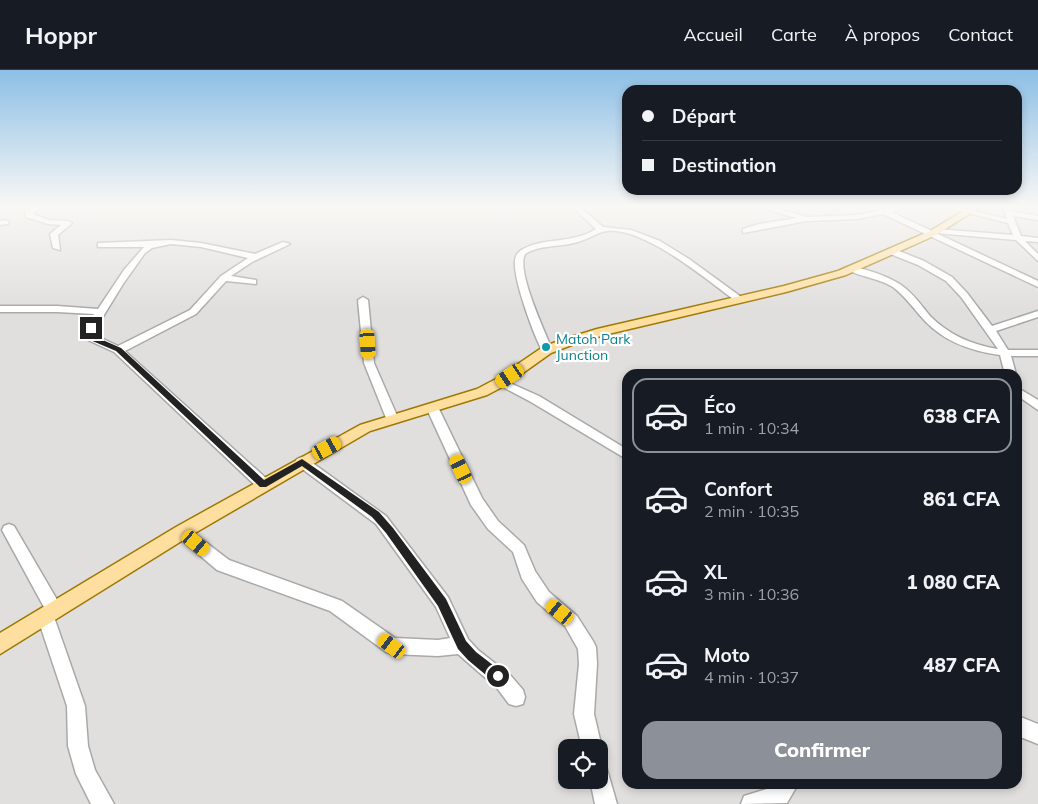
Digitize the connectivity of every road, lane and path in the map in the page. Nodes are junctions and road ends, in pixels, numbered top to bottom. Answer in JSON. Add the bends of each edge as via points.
{"nodes":[{"id":1,"x":56,"y":241,"type":"edge"},
{"id":2,"x":574,"y":241,"type":"edge"},
{"id":3,"x":652,"y":241,"type":"edge"},
{"id":4,"x":914,"y":241,"type":"edge"},
{"id":5,"x":953,"y":241,"type":"edge"},
{"id":6,"x":1021,"y":241,"type":"edge"},
{"id":7,"x":101,"y":244,"type":"dead end"},
{"id":8,"x":156,"y":244,"type":"junction"},
{"id":9,"x":286,"y":244,"type":"dead end"},
{"id":10,"x":57,"y":248,"type":"dead end"},
{"id":11,"x":891,"y":251,"type":"junction"},
{"id":12,"x":256,"y":257,"type":"junction"},
{"id":13,"x":1038,"y":259,"type":"edge"},
{"id":14,"x":851,"y":269,"type":"junction"},
{"id":15,"x":224,"y":278,"type":"junction"},
{"id":16,"x":253,"y":282,"type":"dead end"},
{"id":17,"x":1038,"y":284,"type":"edge"},
{"id":18,"x":739,"y":299,"type":"junction"},
{"id":19,"x":362,"y":300,"type":"dead end"},
{"id":20,"x":0,"y":309,"type":"edge"},
{"id":21,"x":100,"y":312,"type":"junction"},
{"id":22,"x":1038,"y":314,"type":"edge"},
{"id":23,"x":991,"y":330,"type":"junction"},
{"id":24,"x":118,"y":350,"type":"junction"},
{"id":25,"x":547,"y":350,"type":"junction"},
{"id":26,"x":1006,"y":352,"type":"junction"},
{"id":27,"x":1038,"y":353,"type":"edge"},
{"id":28,"x":1010,"y":369,"type":"edge"},
{"id":29,"x":501,"y":382,"type":"junction"},
{"id":30,"x":1022,"y":398,"type":"edge"},
{"id":31,"x":1038,"y":406,"type":"edge"},
{"id":32,"x":432,"y":407,"type":"junction"},
{"id":33,"x":392,"y":418,"type":"junction"},
{"id":34,"x":622,"y":452,"type":"edge"},
{"id":35,"x":302,"y":462,"type":"junction"},
{"id":36,"x":263,"y":484,"type":"junction"},
{"id":37,"x":9,"y":530,"type":"dead end"},
{"id":38,"x":182,"y":532,"type":"junction"},
{"id":39,"x":50,"y":613,"type":"junction"},
{"id":40,"x":0,"y":644,"type":"edge"},
{"id":41,"x":462,"y":645,"type":"junction"},
{"id":42,"x":516,"y":696,"type":"dead end"},
{"id":43,"x":1022,"y":728,"type":"edge"},
{"id":44,"x":1038,"y":734,"type":"edge"},
{"id":45,"x":590,"y":739,"type":"edge"},
{"id":46,"x":603,"y":789,"type":"edge"},
{"id":47,"x":785,"y":789,"type":"edge"},
{"id":48,"x":103,"y":804,"type":"edge"},
{"id":49,"x":606,"y":804,"type":"edge"},
{"id":50,"x":752,"y":804,"type":"edge"}],
"edges":[{"from":1,"to":10,"type":"street"},
{"from":2,"to":25,"type":"street","via":[[534,248],[519,256],[522,281]]},
{"from":3,"to":18,"type":"street"},
{"from":4,"to":11,"type":"main road"},
{"from":5,"to":17,"type":"street"},
{"from":6,"to":13,"type":"street"},
{"from":7,"to":8,"type":"street"},
{"from":8,"to":12,"type":"street","via":[[190,243]]},
{"from":8,"to":21,"type":"street","via":[[147,248],[132,266]]},
{"from":9,"to":12,"type":"street"},
{"from":11,"to":14,"type":"main road"},
{"from":11,"to":23,"type":"street","via":[[949,279]]},
{"from":12,"to":15,"type":"street"},
{"from":14,"to":18,"type":"main road"},
{"from":14,"to":26,"type":"street","via":[[878,276],[898,286],[944,333],[969,346]]},
{"from":15,"to":16,"type":"street"},
{"from":15,"to":24,"type":"street","via":[[198,309]]},
{"from":18,"to":25,"type":"main road","via":[[601,332]]},
{"from":19,"to":33,"type":"street","via":[[369,363]]},
{"from":20,"to":21,"type":"street"},
{"from":21,"to":24,"type":"street","via":[[91,328],[92,338]]},
{"from":22,"to":23,"type":"street"},
{"from":23,"to":26,"type":"street"},
{"from":24,"to":36,"type":"street"},
{"from":25,"to":29,"type":"main road"},
{"from":26,"to":27,"type":"street"},
{"from":26,"to":28,"type":"street"},
{"from":29,"to":32,"type":"main road","via":[[465,398]]},
{"from":29,"to":34,"type":"street"},
{"from":30,"to":31,"type":"street"},
{"from":32,"to":33,"type":"main road"},
{"from":32,"to":45,"type":"street","via":[[476,500],[493,525],[519,549],[528,574],[543,597],[571,621],[587,647],[584,714]]},
{"from":33,"to":35,"type":"main road","via":[[365,428]]},
{"from":35,"to":36,"type":"main road"},
{"from":35,"to":41,"type":"street","via":[[381,520],[442,602]]},
{"from":36,"to":38,"type":"main road"},
{"from":37,"to":39,"type":"street"},
{"from":38,"to":39,"type":"main road"},
{"from":38,"to":41,"type":"street","via":[[223,565],[336,606],[392,646],[430,648]]},
{"from":39,"to":40,"type":"main road"},
{"from":39,"to":48,"type":"street","via":[[76,706],[78,746],[86,774]]},
{"from":41,"to":42,"type":"street"},
{"from":43,"to":44,"type":"street"},
{"from":46,"to":49,"type":"street"},
{"from":47,"to":50,"type":"street","via":[[780,796]]}]}
